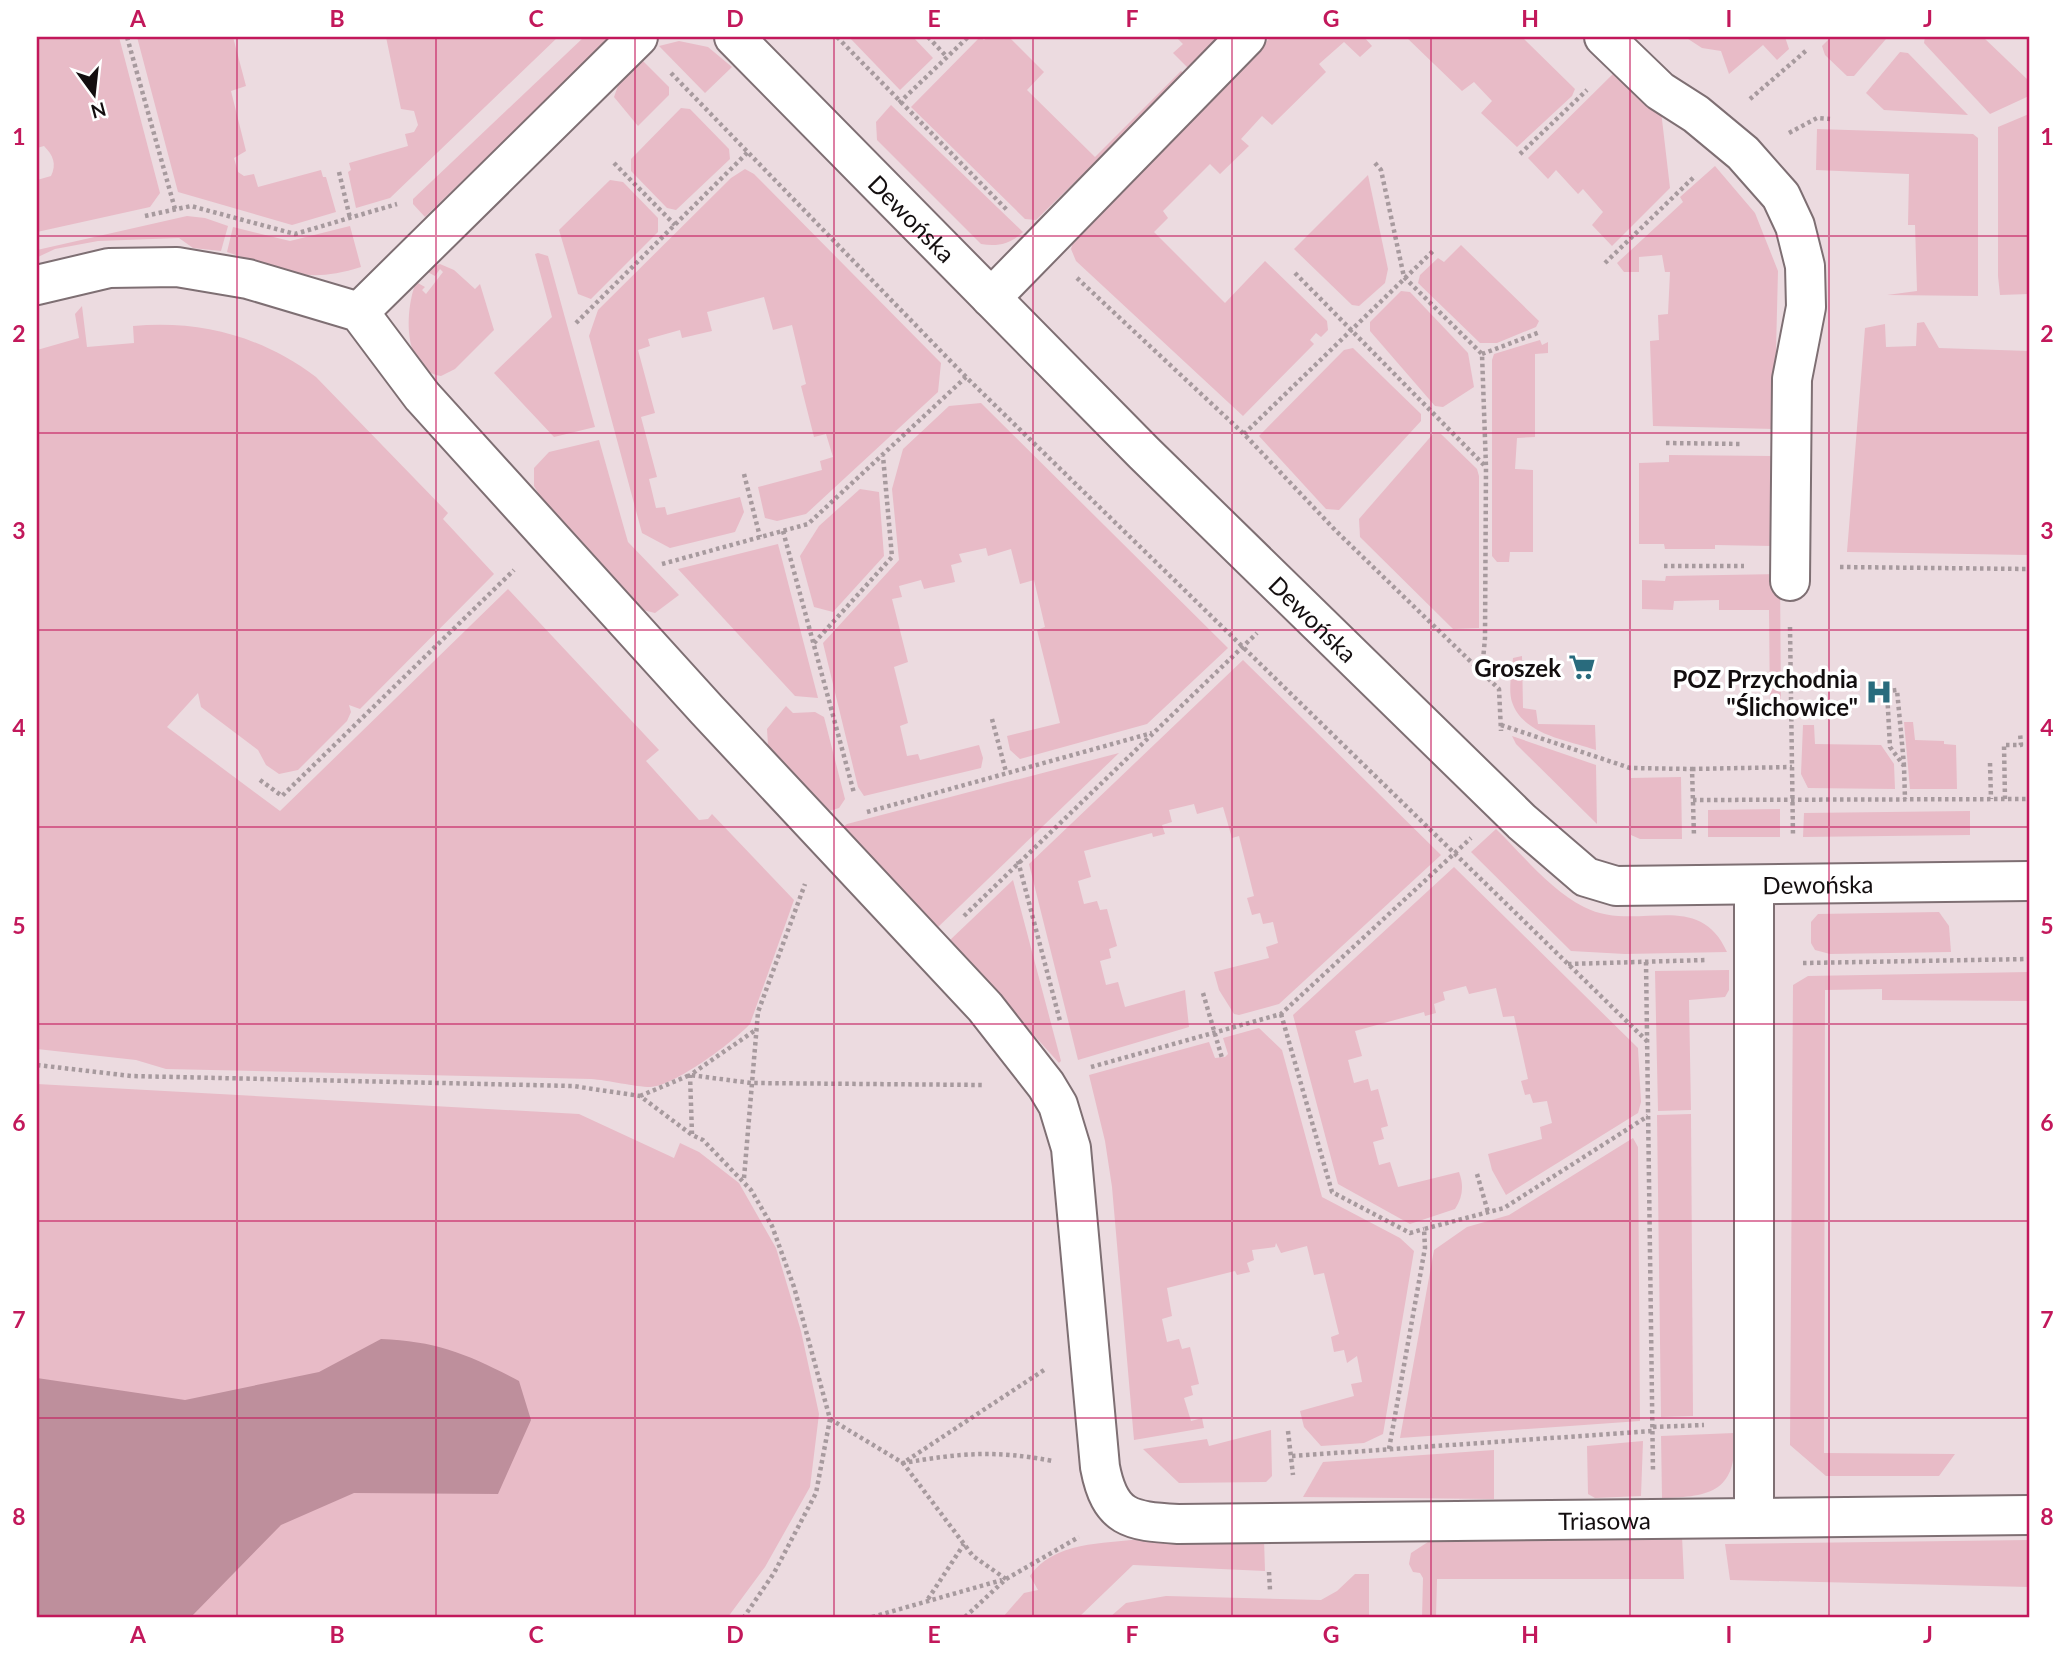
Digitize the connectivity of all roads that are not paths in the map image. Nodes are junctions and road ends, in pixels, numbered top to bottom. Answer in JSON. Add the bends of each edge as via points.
{"nodes":[{"id":1,"x":638,"y":37,"type":"edge"},
{"id":2,"x":734,"y":37,"type":"edge"},
{"id":3,"x":1246,"y":37,"type":"edge"},
{"id":4,"x":1614,"y":46,"type":"edge"},
{"id":5,"x":37,"y":285,"type":"edge"},
{"id":6,"x":991,"y":298,"type":"junction"},
{"id":7,"x":359,"y":312,"type":"junction"},
{"id":8,"x":1790,"y":574,"type":"road end"},
{"id":9,"x":2029,"y":881,"type":"edge"},
{"id":10,"x":1754,"y":885,"type":"junction"},
{"id":11,"x":2029,"y":1515,"type":"edge"},
{"id":12,"x":1754,"y":1518,"type":"junction"}],
"edges":[{"from":1,"to":7,"type":"street"},
{"from":2,"to":6,"type":"street","name":"Dewońska"},
{"from":3,"to":6,"type":"street"},
{"from":4,"to":8,"type":"street","via":[[1660,92],[1731,142],[1782,196],[1795,226],[1805,266],[1806,307],[1792,379]]},
{"from":5,"to":7,"type":"street","via":[[109,268],[177,267],[248,279]]},
{"from":6,"to":10,"type":"street","name":"Dewońska","via":[[1507,808],[1578,871],[1595,882],[1616,886]]},
{"from":7,"to":12,"type":"street","name":"Triasowa","via":[[422,396],[985,1007],[1046,1085],[1058,1105],[1071,1148],[1100,1467],[1108,1499],[1118,1512],[1134,1520],[1178,1524]]},
{"from":9,"to":10,"type":"street","name":"Dewońska"},
{"from":10,"to":12,"type":"street"},
{"from":11,"to":12,"type":"street","name":"Triasowa"}]}
